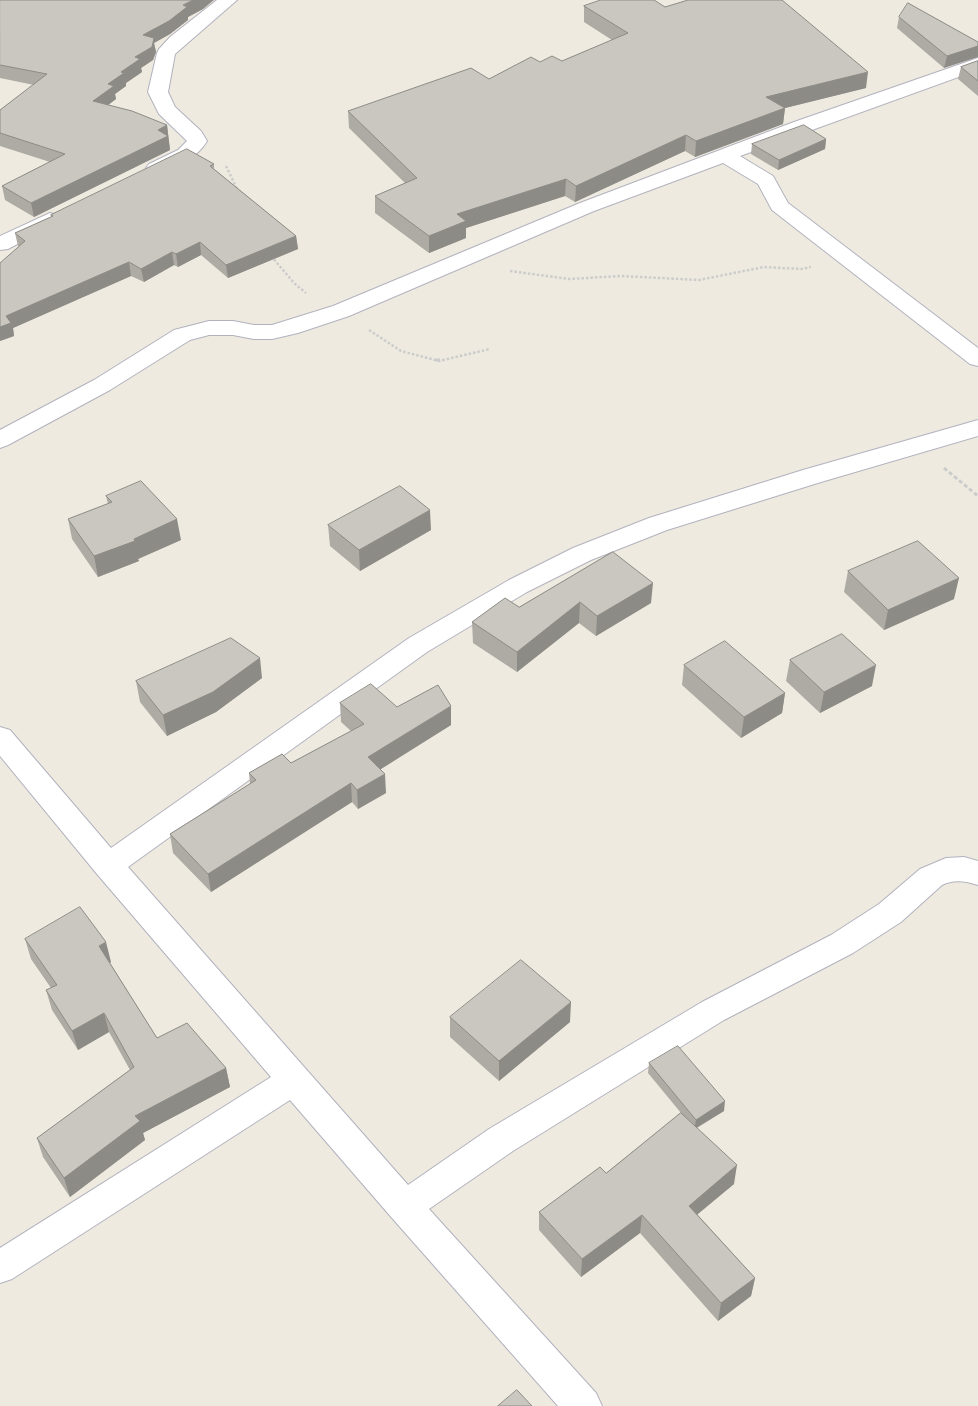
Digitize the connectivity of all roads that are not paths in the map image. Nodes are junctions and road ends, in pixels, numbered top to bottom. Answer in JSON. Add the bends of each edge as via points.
{"nodes":[{"id":1,"x":228,"y":0,"type":"edge"},
{"id":2,"x":978,"y":64,"type":"edge"},
{"id":3,"x":724,"y":155,"type":"junction"},
{"id":4,"x":141,"y":175,"type":"edge"},
{"id":5,"x":62,"y":213,"type":"edge"},
{"id":6,"x":0,"y":244,"type":"edge"},
{"id":7,"x":978,"y":359,"type":"edge"},
{"id":8,"x":978,"y":428,"type":"edge"},
{"id":9,"x":0,"y":440,"type":"edge"},
{"id":10,"x":0,"y":737,"type":"edge"},
{"id":11,"x":108,"y":866,"type":"junction"},
{"id":12,"x":978,"y":873,"type":"edge"},
{"id":13,"x":294,"y":1080,"type":"junction"},
{"id":14,"x":404,"y":1207,"type":"junction"},
{"id":15,"x":0,"y":1267,"type":"edge"},
{"id":16,"x":583,"y":1406,"type":"edge"}],
"edges":[{"from":1,"to":4,"type":"street","via":[[166,53],[158,92],[166,110],[194,135],[195,147]]},
{"from":2,"to":3,"type":"street"},
{"from":3,"to":7,"type":"street","via":[[766,180],[779,206]]},
{"from":3,"to":9,"type":"street","via":[[587,207],[341,311],[290,328],[272,332],[209,328],[182,335],[102,385]]},
{"from":5,"to":6,"type":"street"},
{"from":8,"to":11,"type":"street","via":[[658,524],[582,554],[518,586],[418,645]]},
{"from":10,"to":11,"type":"street"},
{"from":11,"to":13,"type":"street"},
{"from":12,"to":14,"type":"street","via":[[946,870],[931,877],[890,913],[842,944],[713,1010],[501,1140]]},
{"from":13,"to":14,"type":"street"},
{"from":13,"to":15,"type":"street"},
{"from":14,"to":16,"type":"street"}]}
